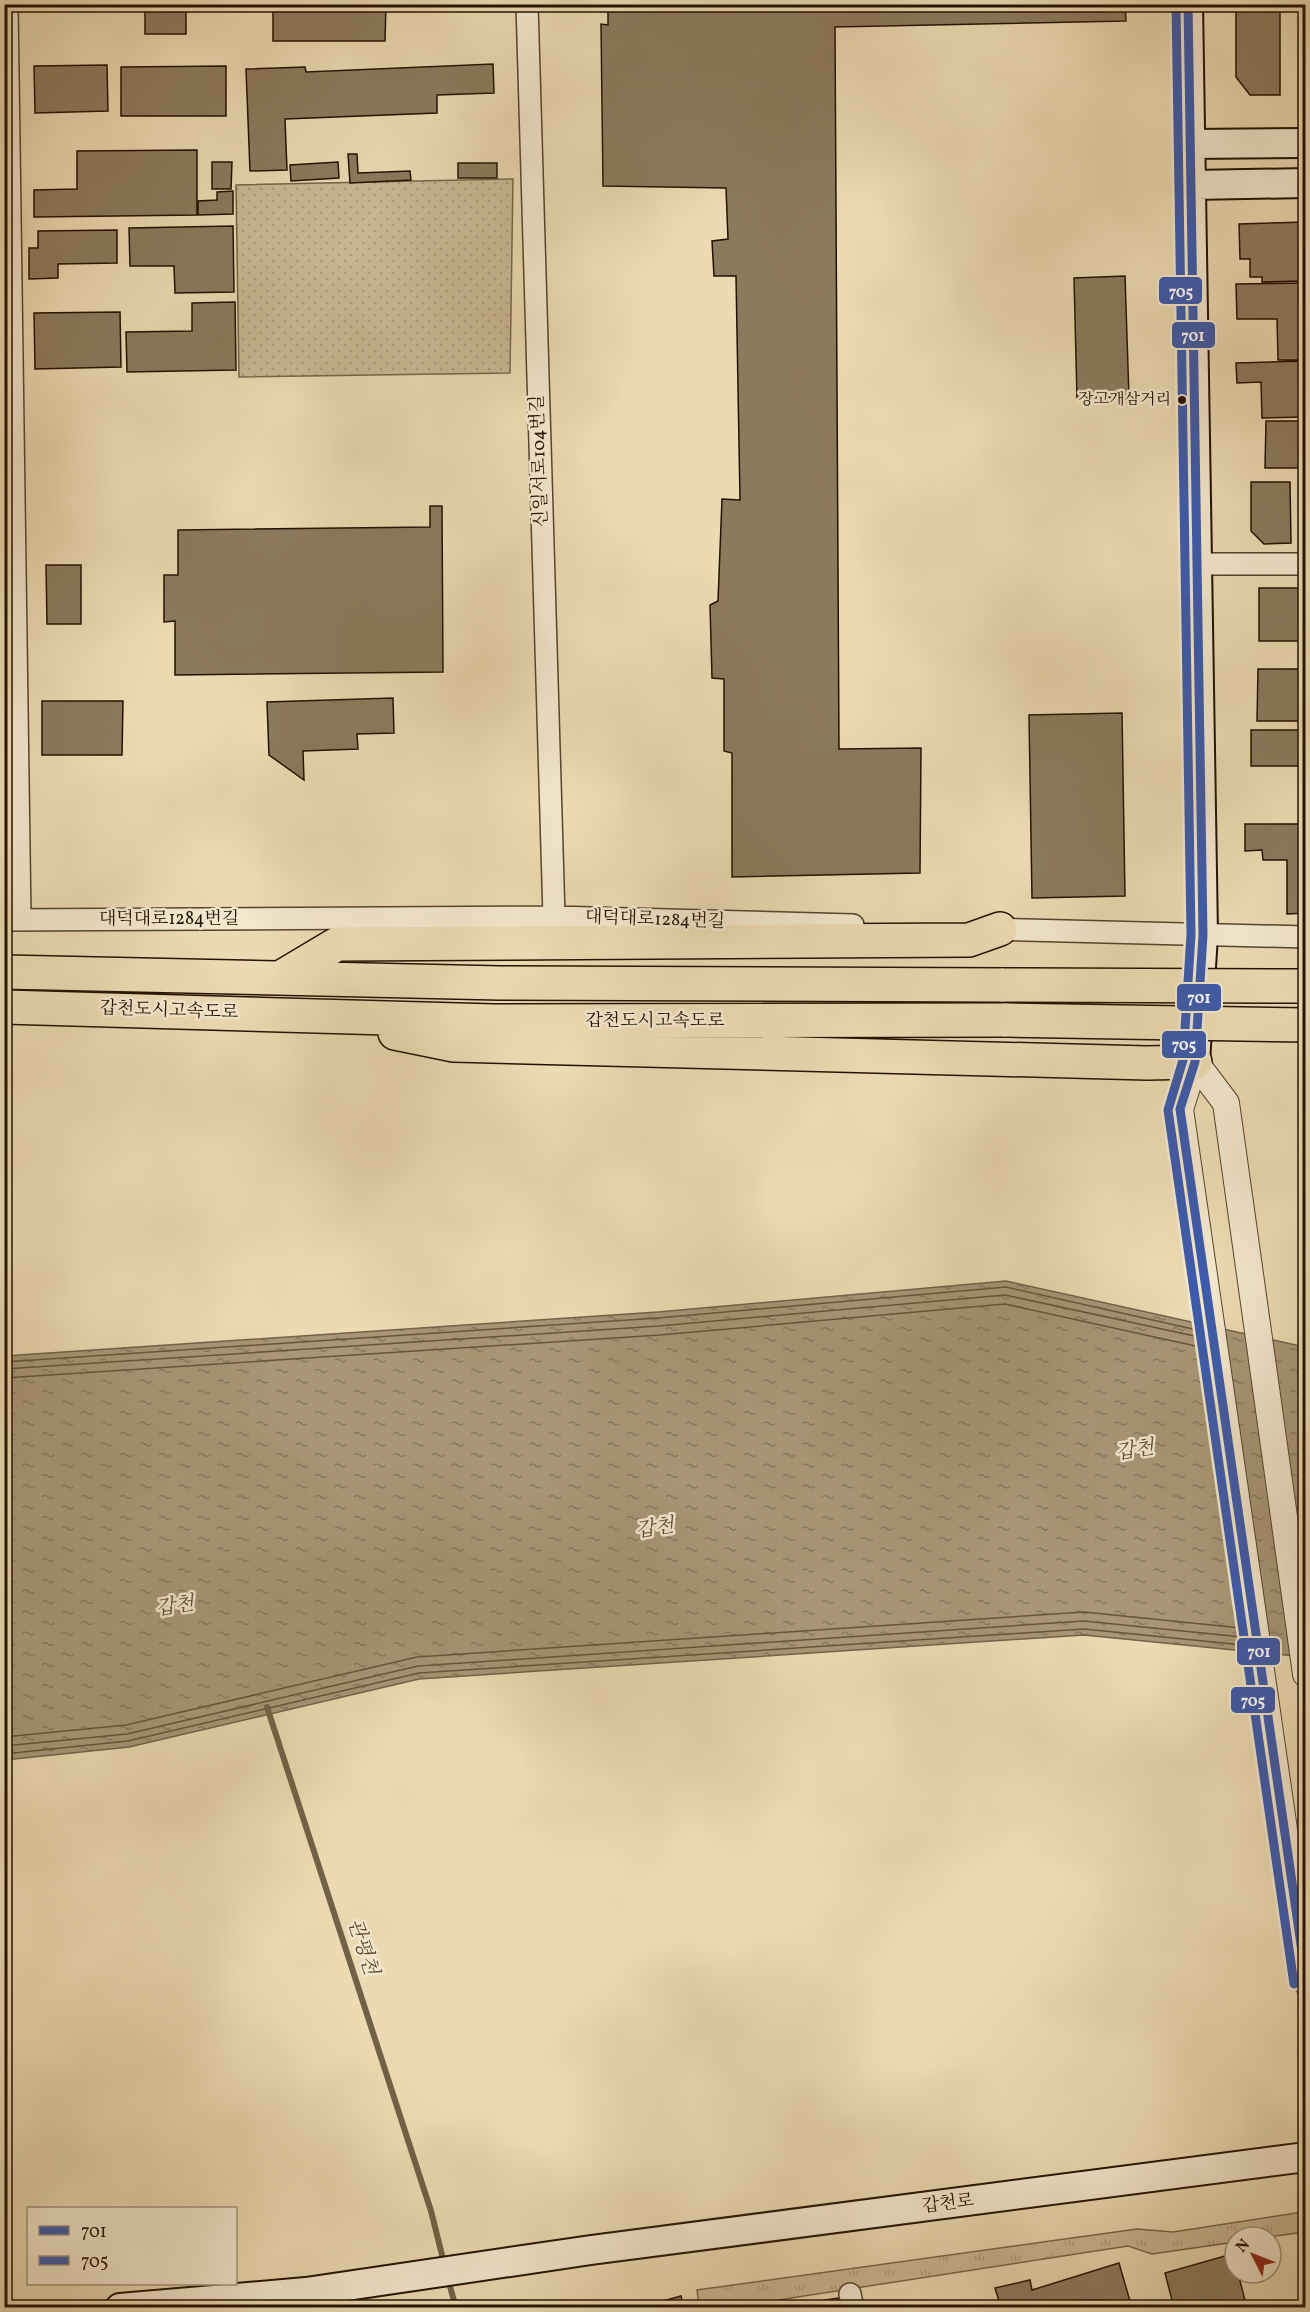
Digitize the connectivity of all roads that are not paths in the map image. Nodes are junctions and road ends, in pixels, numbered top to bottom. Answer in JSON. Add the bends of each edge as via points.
{"nodes":[{"id":1,"x":7,"y":4,"type":"edge"},
{"id":2,"x":527,"y":4,"type":"edge"},
{"id":3,"x":1188,"y":4,"type":"edge"},
{"id":4,"x":1305,"y":143,"type":"edge"},
{"id":5,"x":1191,"y":144,"type":"junction"},
{"id":6,"x":1305,"y":183,"type":"edge"},
{"id":7,"x":1192,"y":185,"type":"junction"},
{"id":8,"x":1199,"y":564,"type":"junction"},
{"id":9,"x":1305,"y":564,"type":"edge"},
{"id":10,"x":554,"y":917,"type":"junction"},
{"id":11,"x":12,"y":920,"type":"edge"},
{"id":12,"x":1000,"y":929,"type":"junction"},
{"id":13,"x":1203,"y":935,"type":"junction"},
{"id":14,"x":1305,"y":937,"type":"edge"},
{"id":15,"x":4,"y":972,"type":"edge"},
{"id":16,"x":280,"y":978,"type":"junction"},
{"id":17,"x":1305,"y":986,"type":"edge"},
{"id":18,"x":4,"y":1008,"type":"edge"},
{"id":19,"x":311,"y":1015,"type":"junction"},
{"id":20,"x":1305,"y":1025,"type":"edge"},
{"id":21,"x":1195,"y":1062,"type":"junction"},
{"id":22,"x":1305,"y":1674,"type":"edge"},
{"id":23,"x":1305,"y":1982,"type":"edge"},
{"id":24,"x":1305,"y":2157,"type":"edge"},
{"id":25,"x":307,"y":2300,"type":"edge"},
{"id":26,"x":120,"y":2307,"type":"edge"}],
"edges":[{"from":1,"to":11,"type":"street"},
{"from":2,"to":10,"type":"street","name":"신일서로104번길"},
{"from":3,"to":5,"type":"main road"},
{"from":4,"to":5,"type":"main road"},
{"from":5,"to":7,"type":"main road"},
{"from":6,"to":7,"type":"main road"},
{"from":7,"to":8,"type":"main road"},
{"from":8,"to":9,"type":"street"},
{"from":8,"to":13,"type":"main road"},
{"from":10,"to":11,"type":"street","name":"대덕대로1284번길"},
{"from":10,"to":12,"type":"street","name":"대덕대로1284번길"},
{"from":12,"to":13,"type":"street","name":"대덕대로1284번길"},
{"from":12,"to":16,"type":"highway","via":[[969,940],[337,944]]},
{"from":13,"to":14,"type":"street","name":"대덕대로1284번길"},
{"from":13,"to":21,"type":"main road"},
{"from":15,"to":16,"type":"highway","name":"갑천도시고속도로"},
{"from":16,"to":17,"type":"highway","name":"갑천도시고속도로","bridge":true,"via":[[500,983]]},
{"from":18,"to":19,"type":"highway","name":"갑천도시고속도로"},
{"from":19,"to":20,"type":"highway","name":"갑천도시고속도로","bridge":true,"via":[[494,1021],[1007,1020]]},
{"from":19,"to":21,"type":"highway","via":[[454,1045]]},
{"from":21,"to":22,"type":"street","via":[[1226,1103]]},
{"from":21,"to":23,"type":"street","via":[[1180,1109]]},
{"from":24,"to":25,"type":"main road","name":"갑천로","via":[[591,2250],[335,2288]]},
{"from":25,"to":26,"type":"main road"}]}
